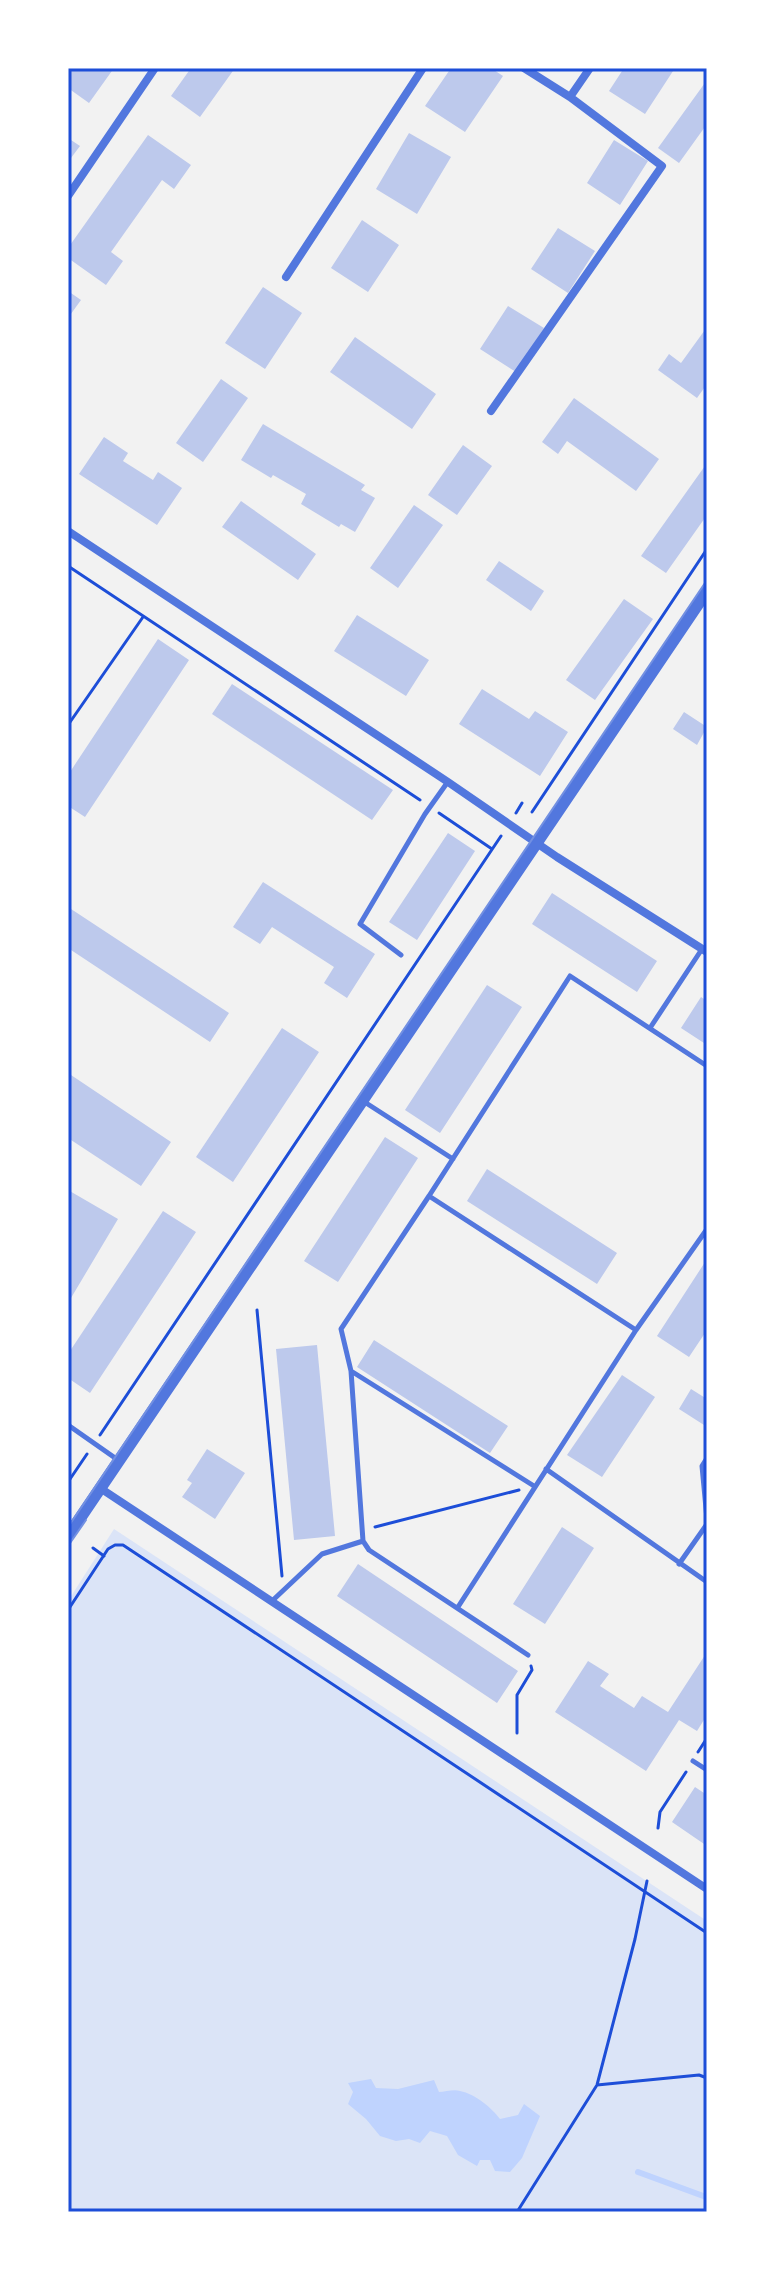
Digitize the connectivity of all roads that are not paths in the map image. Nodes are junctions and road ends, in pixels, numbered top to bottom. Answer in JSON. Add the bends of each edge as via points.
{"nodes":[{"id":1,"x":155,"y":68,"type":"edge"},
{"id":2,"x":423,"y":68,"type":"edge"},
{"id":3,"x":524,"y":68,"type":"edge"},
{"id":4,"x":590,"y":68,"type":"edge"},
{"id":5,"x":570,"y":97,"type":"junction"},
{"id":6,"x":68,"y":196,"type":"edge"},
{"id":7,"x":286,"y":277,"type":"dead end"},
{"id":8,"x":491,"y":411,"type":"dead end"},
{"id":9,"x":68,"y":531,"type":"edge"},
{"id":10,"x":707,"y":591,"type":"edge"},
{"id":11,"x":448,"y":782,"type":"junction"},
{"id":12,"x":537,"y":843,"type":"junction"},
{"id":13,"x":704,"y":951,"type":"edge"},
{"id":14,"x":401,"y":955,"type":"dead end"},
{"id":15,"x":650,"y":1028,"type":"junction"},
{"id":16,"x":707,"y":1066,"type":"edge"},
{"id":17,"x":362,"y":1101,"type":"junction"},
{"id":18,"x":453,"y":1159,"type":"junction"},
{"id":19,"x":429,"y":1196,"type":"junction"},
{"id":20,"x":707,"y":1229,"type":"edge"},
{"id":21,"x":636,"y":1330,"type":"junction"},
{"id":22,"x":351,"y":1371,"type":"junction"},
{"id":23,"x":68,"y":1425,"type":"edge"},
{"id":24,"x":707,"y":1458,"type":"edge"},
{"id":25,"x":119,"y":1460,"type":"junction"},
{"id":26,"x":546,"y":1469,"type":"junction"},
{"id":27,"x":534,"y":1486,"type":"junction"},
{"id":28,"x":100,"y":1488,"type":"junction"},
{"id":29,"x":707,"y":1522,"type":"edge"},
{"id":30,"x":68,"y":1536,"type":"edge"},
{"id":31,"x":363,"y":1541,"type":"junction"},
{"id":32,"x":679,"y":1564,"type":"junction"},
{"id":33,"x":707,"y":1582,"type":"edge"},
{"id":34,"x":272,"y":1601,"type":"junction"},
{"id":35,"x":458,"y":1607,"type":"junction"},
{"id":36,"x":528,"y":1655,"type":"road end"},
{"id":37,"x":693,"y":1761,"type":"road end"},
{"id":38,"x":707,"y":1770,"type":"edge"},
{"id":39,"x":707,"y":1889,"type":"edge"}],
"edges":[{"from":1,"to":6,"type":"street"},
{"from":2,"to":7,"type":"street"},
{"from":3,"to":5,"type":"street"},
{"from":4,"to":5,"type":"street"},
{"from":5,"to":8,"type":"street","via":[[662,166]]},
{"from":9,"to":11,"type":"street"},
{"from":10,"to":12,"type":"street"},
{"from":11,"to":12,"type":"street"},
{"from":11,"to":14,"type":"lane","via":[[360,924]]},
{"from":12,"to":13,"type":"street"},
{"from":12,"to":17,"type":"street"},
{"from":13,"to":15,"type":"lane"},
{"from":15,"to":16,"type":"lane"},
{"from":15,"to":18,"type":"lane","via":[[570,976]]},
{"from":17,"to":18,"type":"lane"},
{"from":17,"to":25,"type":"street"},
{"from":18,"to":19,"type":"lane"},
{"from":19,"to":21,"type":"lane"},
{"from":19,"to":22,"type":"lane","via":[[341,1329]]},
{"from":20,"to":21,"type":"lane"},
{"from":21,"to":26,"type":"lane"},
{"from":22,"to":27,"type":"lane"},
{"from":22,"to":31,"type":"lane"},
{"from":23,"to":25,"type":"lane"},
{"from":24,"to":29,"type":"lane","via":[[702,1466]]},
{"from":25,"to":28,"type":"street"},
{"from":26,"to":27,"type":"lane"},
{"from":26,"to":32,"type":"lane"},
{"from":27,"to":35,"type":"lane"},
{"from":28,"to":30,"type":"street"},
{"from":28,"to":34,"type":"street"},
{"from":29,"to":32,"type":"lane"},
{"from":31,"to":34,"type":"lane","via":[[322,1554]]},
{"from":31,"to":35,"type":"lane"},
{"from":32,"to":33,"type":"lane"},
{"from":34,"to":39,"type":"street"},
{"from":35,"to":36,"type":"lane"},
{"from":37,"to":38,"type":"lane"}]}
